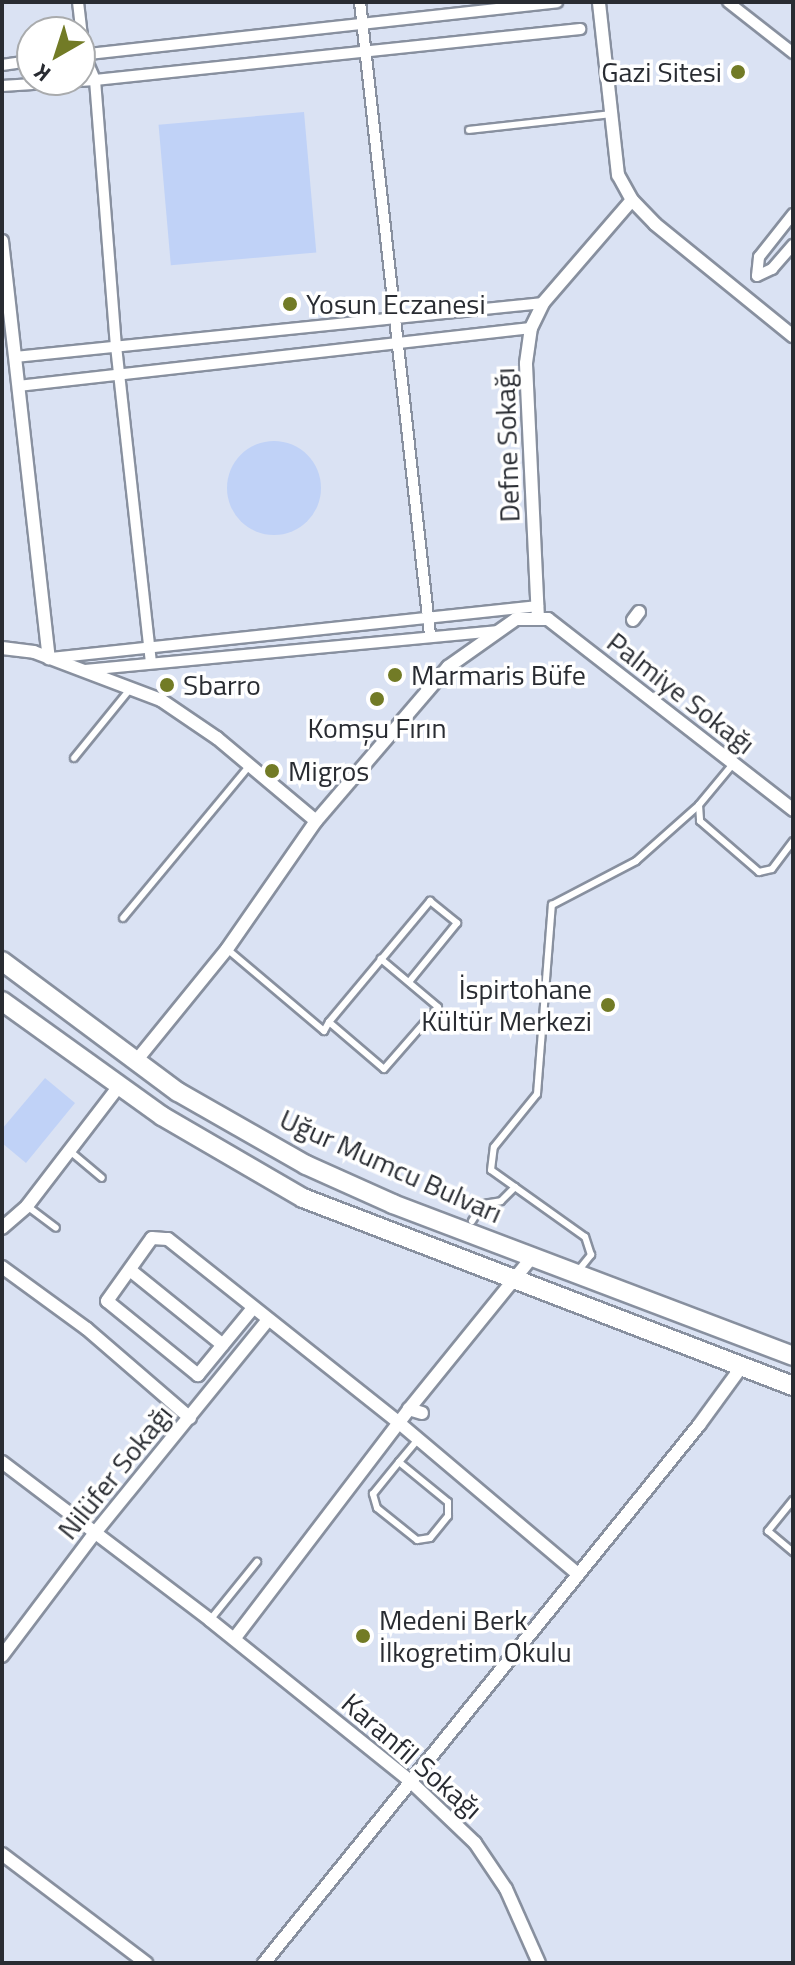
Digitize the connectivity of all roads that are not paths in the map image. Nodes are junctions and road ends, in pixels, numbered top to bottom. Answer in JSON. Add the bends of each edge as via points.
{"nodes":[{"id":1,"x":360,"y":2,"type":"edge"},
{"id":2,"x":557,"y":2,"type":"edge"},
{"id":3,"x":599,"y":2,"type":"edge"},
{"id":4,"x":728,"y":2,"type":"edge"},
{"id":5,"x":363,"y":22,"type":"junction"},
{"id":6,"x":580,"y":29,"type":"dead end"},
{"id":7,"x":366,"y":50,"type":"junction"},
{"id":8,"x":96,"y":52,"type":"edge"},
{"id":9,"x":793,"y":53,"type":"edge"},
{"id":10,"x":96,"y":80,"type":"edge"},
{"id":11,"x":96,"y":93,"type":"edge"},
{"id":12,"x":611,"y":114,"type":"junction"},
{"id":13,"x":469,"y":130,"type":"dead end"},
{"id":14,"x":632,"y":200,"type":"junction"},
{"id":15,"x":793,"y":214,"type":"edge"},
{"id":16,"x":2,"y":241,"type":"edge"},
{"id":17,"x":793,"y":245,"type":"edge"},
{"id":18,"x":543,"y":303,"type":"junction"},
{"id":19,"x":395,"y":316,"type":"junction"},
{"id":20,"x":531,"y":328,"type":"junction"},
{"id":21,"x":793,"y":336,"type":"edge"},
{"id":22,"x":8,"y":339,"type":"edge"},
{"id":23,"x":399,"y":340,"type":"junction"},
{"id":24,"x":116,"y":346,"type":"junction"},
{"id":25,"x":15,"y":357,"type":"junction"},
{"id":26,"x":120,"y":376,"type":"junction"},
{"id":27,"x":18,"y":386,"type":"junction"},
{"id":28,"x":538,"y":612,"type":"junction"},
{"id":29,"x":428,"y":615,"type":"junction"},
{"id":30,"x":496,"y":631,"type":"junction"},
{"id":31,"x":430,"y":635,"type":"junction"},
{"id":32,"x":149,"y":646,"type":"junction"},
{"id":33,"x":2,"y":648,"type":"edge"},
{"id":34,"x":49,"y":658,"type":"junction"},
{"id":35,"x":151,"y":663,"type":"junction"},
{"id":36,"x":85,"y":670,"type":"junction"},
{"id":37,"x":131,"y":688,"type":"junction"},
{"id":38,"x":74,"y":758,"type":"dead end"},
{"id":39,"x":733,"y":764,"type":"junction"},
{"id":40,"x":250,"y":765,"type":"junction"},
{"id":41,"x":699,"y":805,"type":"junction"},
{"id":42,"x":792,"y":809,"type":"edge"},
{"id":43,"x":316,"y":821,"type":"junction"},
{"id":44,"x":793,"y":841,"type":"edge"},
{"id":45,"x":123,"y":918,"type":"dead end"},
{"id":46,"x":227,"y":949,"type":"junction"},
{"id":47,"x":381,"y":959,"type":"junction"},
{"id":48,"x":2,"y":961,"type":"edge"},
{"id":49,"x":409,"y":982,"type":"junction"},
{"id":50,"x":2,"y":1001,"type":"edge"},
{"id":51,"x":329,"y":1022,"type":"junction"},
{"id":52,"x":136,"y":1061,"type":"junction"},
{"id":53,"x":119,"y":1086,"type":"junction"},
{"id":54,"x":71,"y":1152,"type":"junction"},
{"id":55,"x":102,"y":1178,"type":"dead end"},
{"id":56,"x":515,"y":1187,"type":"junction"},
{"id":57,"x":27,"y":1206,"type":"junction"},
{"id":58,"x":472,"y":1221,"type":"dead end"},
{"id":59,"x":2,"y":1228,"type":"edge"},
{"id":60,"x":56,"y":1228,"type":"dead end"},
{"id":61,"x":532,"y":1257,"type":"junction"},
{"id":62,"x":2,"y":1267,"type":"edge"},
{"id":63,"x":130,"y":1270,"type":"junction"},
{"id":64,"x":576,"y":1274,"type":"junction"},
{"id":65,"x":513,"y":1281,"type":"junction"},
{"id":66,"x":253,"y":1308,"type":"junction"},
{"id":67,"x":268,"y":1320,"type":"junction"},
{"id":68,"x":223,"y":1345,"type":"junction"},
{"id":69,"x":793,"y":1356,"type":"edge"},
{"id":70,"x":742,"y":1366,"type":"junction"},
{"id":71,"x":793,"y":1386,"type":"edge"},
{"id":72,"x":409,"y":1409,"type":"junction"},
{"id":73,"x":422,"y":1413,"type":"dead end"},
{"id":74,"x":190,"y":1418,"type":"junction"},
{"id":75,"x":398,"y":1422,"type":"junction"},
{"id":76,"x":418,"y":1439,"type":"junction"},
{"id":77,"x":2,"y":1462,"type":"edge"},
{"id":78,"x":399,"y":1462,"type":"junction"},
{"id":79,"x":793,"y":1500,"type":"edge"},
{"id":80,"x":94,"y":1534,"type":"junction"},
{"id":81,"x":793,"y":1552,"type":"edge"},
{"id":82,"x":257,"y":1562,"type":"dead end"},
{"id":83,"x":578,"y":1574,"type":"junction"},
{"id":84,"x":210,"y":1620,"type":"junction"},
{"id":85,"x":234,"y":1639,"type":"junction"},
{"id":86,"x":2,"y":1656,"type":"edge"},
{"id":87,"x":410,"y":1781,"type":"junction"},
{"id":88,"x":2,"y":1854,"type":"edge"},
{"id":89,"x":146,"y":1963,"type":"edge"},
{"id":90,"x":264,"y":1963,"type":"edge"},
{"id":91,"x":539,"y":1963,"type":"edge"}],
"edges":[{"from":1,"to":5,"type":"street"},
{"from":2,"to":5,"type":"street"},
{"from":3,"to":12,"type":"street"},
{"from":4,"to":9,"type":"street"},
{"from":5,"to":7,"type":"street"},
{"from":5,"to":8,"type":"street"},
{"from":6,"to":7,"type":"street"},
{"from":7,"to":10,"type":"street"},
{"from":7,"to":19,"type":"street"},
{"from":11,"to":24,"type":"street"},
{"from":12,"to":13,"type":"lane"},
{"from":12,"to":14,"type":"street","via":[[618,175]]},
{"from":14,"to":18,"type":"street","name":"Defne Sokağı"},
{"from":14,"to":21,"type":"street"},
{"from":15,"to":17,"type":"street","via":[[759,257],[757,276],[772,269]]},
{"from":16,"to":22,"type":"street"},
{"from":18,"to":19,"type":"street"},
{"from":18,"to":20,"type":"street","name":"Defne Sokağı"},
{"from":19,"to":23,"type":"street"},
{"from":19,"to":24,"type":"street"},
{"from":20,"to":23,"type":"street"},
{"from":20,"to":28,"type":"street","name":"Defne Sokağı","via":[[526,363]]},
{"from":22,"to":25,"type":"street"},
{"from":23,"to":26,"type":"street"},
{"from":23,"to":29,"type":"street"},
{"from":24,"to":25,"type":"street"},
{"from":24,"to":26,"type":"street"},
{"from":25,"to":27,"type":"street"},
{"from":26,"to":27,"type":"street"},
{"from":26,"to":32,"type":"street"},
{"from":27,"to":34,"type":"street"},
{"from":28,"to":29,"type":"street"},
{"from":28,"to":30,"type":"street"},
{"from":28,"to":39,"type":"street","name":"Palmiye Sokağı"},
{"from":29,"to":31,"type":"street"},
{"from":29,"to":32,"type":"street"},
{"from":30,"to":31,"type":"street"},
{"from":30,"to":43,"type":"street","via":[[448,667]]},
{"from":31,"to":35,"type":"street"},
{"from":32,"to":34,"type":"street"},
{"from":32,"to":35,"type":"street"},
{"from":33,"to":34,"type":"street"},
{"from":34,"to":36,"type":"street"},
{"from":35,"to":36,"type":"street"},
{"from":36,"to":37,"type":"street"},
{"from":37,"to":38,"type":"lane"},
{"from":37,"to":40,"type":"street","via":[[161,700]]},
{"from":39,"to":41,"type":"lane"},
{"from":39,"to":42,"type":"street","name":"Palmiye Sokağı"},
{"from":40,"to":43,"type":"street"},
{"from":40,"to":45,"type":"lane"},
{"from":41,"to":44,"type":"lane","via":[[700,821],[759,872],[772,869]]},
{"from":41,"to":56,"type":"lane","via":[[636,861],[552,905],[537,1094],[494,1147],[491,1170]]},
{"from":43,"to":46,"type":"street"},
{"from":46,"to":51,"type":"lane","via":[[324,1031]]},
{"from":46,"to":52,"type":"street"},
{"from":47,"to":49,"type":"lane"},
{"from":47,"to":49,"type":"lane","via":[[430,901],[457,923]]},
{"from":47,"to":51,"type":"lane"},
{"from":48,"to":52,"type":"main road","name":"Uğur Mumcu Bulvarı"},
{"from":49,"to":51,"type":"lane","via":[[438,1007],[384,1069]]},
{"from":50,"to":53,"type":"main road","name":"Uğur Mumcu Bulvarı"},
{"from":52,"to":53,"type":"main road"},
{"from":52,"to":61,"type":"main road","name":"Uğur Mumcu Bulvarı","via":[[178,1092],[306,1165]]},
{"from":53,"to":54,"type":"street"},
{"from":53,"to":65,"type":"main road","name":"Uğur Mumcu Bulvarı","via":[[303,1198]]},
{"from":54,"to":55,"type":"lane"},
{"from":54,"to":57,"type":"street"},
{"from":56,"to":58,"type":"lane","via":[[501,1201],[483,1204]]},
{"from":56,"to":64,"type":"lane","via":[[585,1237],[591,1255]]},
{"from":57,"to":59,"type":"street"},
{"from":57,"to":60,"type":"lane"},
{"from":61,"to":64,"type":"main road","name":"Uğur Mumcu Bulvarı"},
{"from":61,"to":65,"type":"street"},
{"from":62,"to":74,"type":"street","via":[[87,1329]]},
{"from":63,"to":66,"type":"street","via":[[152,1238],[168,1239]]},
{"from":63,"to":68,"type":"street"},
{"from":63,"to":68,"type":"street","via":[[107,1301],[198,1375]]},
{"from":64,"to":69,"type":"main road","name":"Uğur Mumcu Bulvarı"},
{"from":65,"to":70,"type":"main road","name":"Uğur Mumcu Bulvarı"},
{"from":65,"to":72,"type":"street"},
{"from":66,"to":67,"type":"street"},
{"from":66,"to":68,"type":"street"},
{"from":67,"to":74,"type":"street","name":"Nilüfer Sokağı"},
{"from":67,"to":75,"type":"street"},
{"from":70,"to":71,"type":"main road","name":"Uğur Mumcu Bulvarı"},
{"from":70,"to":83,"type":"street"},
{"from":72,"to":73,"type":"street"},
{"from":72,"to":75,"type":"street"},
{"from":74,"to":80,"type":"street","name":"Nilüfer Sokağı"},
{"from":75,"to":76,"type":"street"},
{"from":75,"to":85,"type":"street"},
{"from":76,"to":78,"type":"lane"},
{"from":76,"to":83,"type":"street"},
{"from":77,"to":80,"type":"street","name":"Karanfil Sokağı"},
{"from":78,"to":78,"type":"lane","via":[[448,1502],[448,1516],[430,1538],[417,1540],[377,1508],[373,1494]]},
{"from":79,"to":81,"type":"lane","via":[[768,1531]]},
{"from":80,"to":84,"type":"street","name":"Karanfil Sokağı"},
{"from":80,"to":86,"type":"street","name":"Nilüfer Sokağı"},
{"from":82,"to":84,"type":"lane"},
{"from":83,"to":87,"type":"street"},
{"from":84,"to":85,"type":"street","name":"Karanfil Sokağı"},
{"from":85,"to":87,"type":"street","name":"Karanfil Sokağı"},
{"from":87,"to":90,"type":"street"},
{"from":87,"to":91,"type":"street","name":"Karanfil Sokağı","via":[[475,1843],[506,1889]]},
{"from":88,"to":89,"type":"street"}]}
